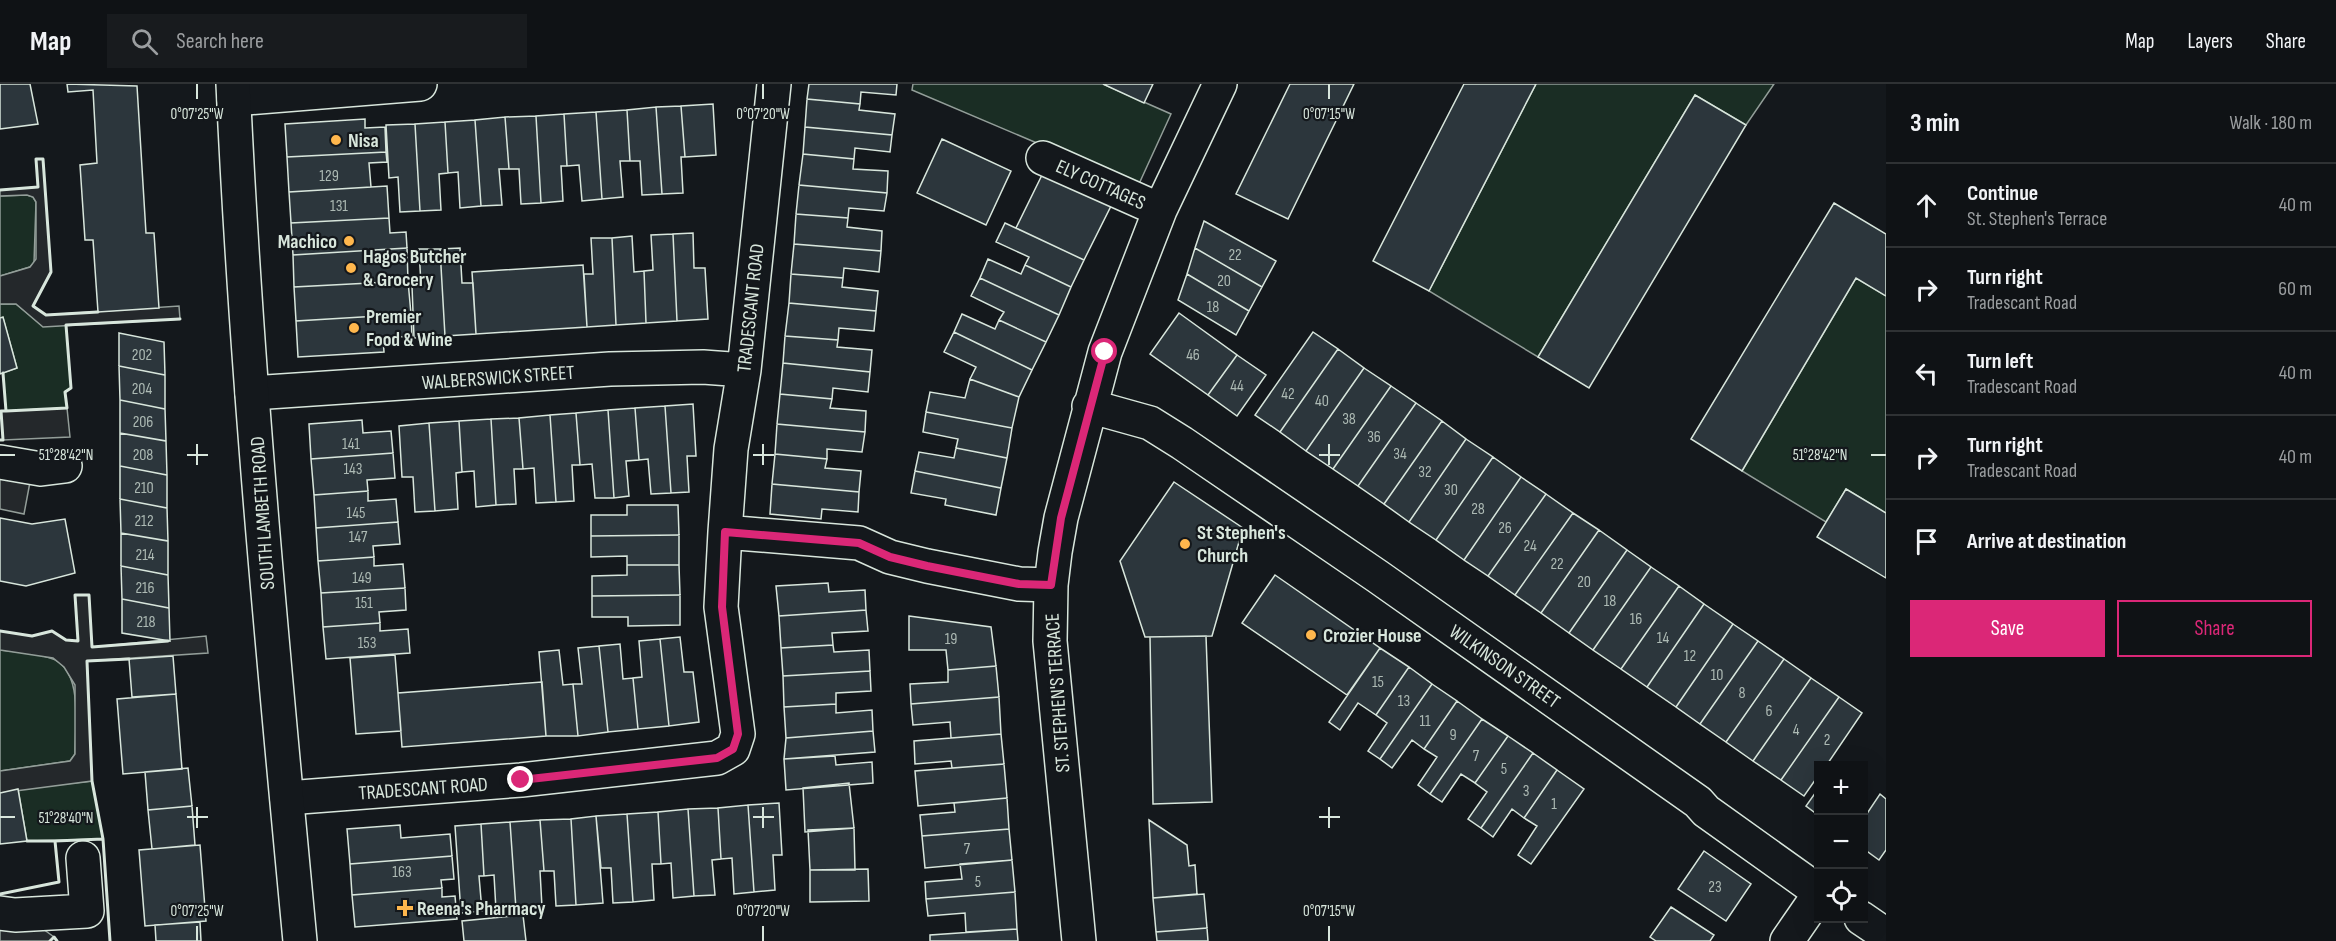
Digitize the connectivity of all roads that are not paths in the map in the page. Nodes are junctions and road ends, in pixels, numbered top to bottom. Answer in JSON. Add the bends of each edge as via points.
{"nodes":[{"id":1,"x":420,"y":84,"type":"edge"},
{"id":2,"x":774,"y":84,"type":"edge"},
{"id":3,"x":1220,"y":84,"type":"edge"},
{"id":4,"x":233,"y":92,"type":"edge"},
{"id":5,"x":1043,"y":158,"type":"dead end"},
{"id":6,"x":1160,"y":210,"type":"junction"},
{"id":7,"x":744,"y":370,"type":"junction"},
{"id":8,"x":252,"y":393,"type":"junction"},
{"id":9,"x":1089,"y":406,"type":"junction"},
{"id":10,"x":0,"y":462,"type":"edge"},
{"id":11,"x":64,"y":466,"type":"dead end"},
{"id":12,"x":725,"y":532,"type":"junction"},
{"id":13,"x":1051,"y":585,"type":"junction"},
{"id":14,"x":287,"y":798,"type":"junction"},
{"id":15,"x":83,"y":858,"type":"dead end"},
{"id":16,"x":1814,"y":888,"type":"edge"},
{"id":17,"x":1814,"y":902,"type":"edge"},
{"id":18,"x":0,"y":913,"type":"edge"},
{"id":19,"x":1868,"y":923,"type":"edge"},
{"id":20,"x":1886,"y":935,"type":"edge"},
{"id":21,"x":300,"y":941,"type":"edge"},
{"id":22,"x":1079,"y":941,"type":"edge"},
{"id":23,"x":1787,"y":941,"type":"edge"}],
"edges":[{"from":1,"to":4,"type":"main road"},
{"from":2,"to":7,"type":"main road","name":"TRADESCANT ROAD"},
{"from":3,"to":6,"type":"main road","name":"ST. STEPHEN'S TERRACE"},
{"from":4,"to":8,"type":"main road","name":"SOUTH LAMBETH ROAD"},
{"from":5,"to":6,"type":"main road","name":"ELY COTTAGES"},
{"from":6,"to":9,"type":"main road","name":"ST. STEPHEN'S TERRACE","via":[[1105,352]]},
{"from":7,"to":8,"type":"main road","name":"WALBERSWICK STREET","via":[[610,369]]},
{"from":7,"to":12,"type":"main road","name":"TRADESCANT ROAD","via":[[731,449]]},
{"from":8,"to":14,"type":"main road","name":"SOUTH LAMBETH ROAD"},
{"from":9,"to":13,"type":"main road","name":"ST. STEPHEN'S TERRACE","via":[[1061,518]]},
{"from":9,"to":16,"type":"main road","name":"WILKINSON STREET","via":[[1150,423],[1182,443],[1698,802]]},
{"from":10,"to":11,"type":"main road","via":[[41,469]]},
{"from":12,"to":13,"type":"main road","via":[[859,543],[890,557],[927,566],[1019,584]]},
{"from":12,"to":14,"type":"main road","name":"TRADESCANT ROAD","via":[[722,607],[738,734],[733,749],[717,758],[521,780]]},
{"from":13,"to":22,"type":"main road","name":"ST. STEPHEN'S TERRACE","via":[[1050,641]]},
{"from":14,"to":21,"type":"main road","name":"SOUTH LAMBETH ROAD"},
{"from":15,"to":18,"type":"main road","via":[[87,911]]},
{"from":17,"to":23,"type":"main road"},
{"from":19,"to":20,"type":"main road"}]}
